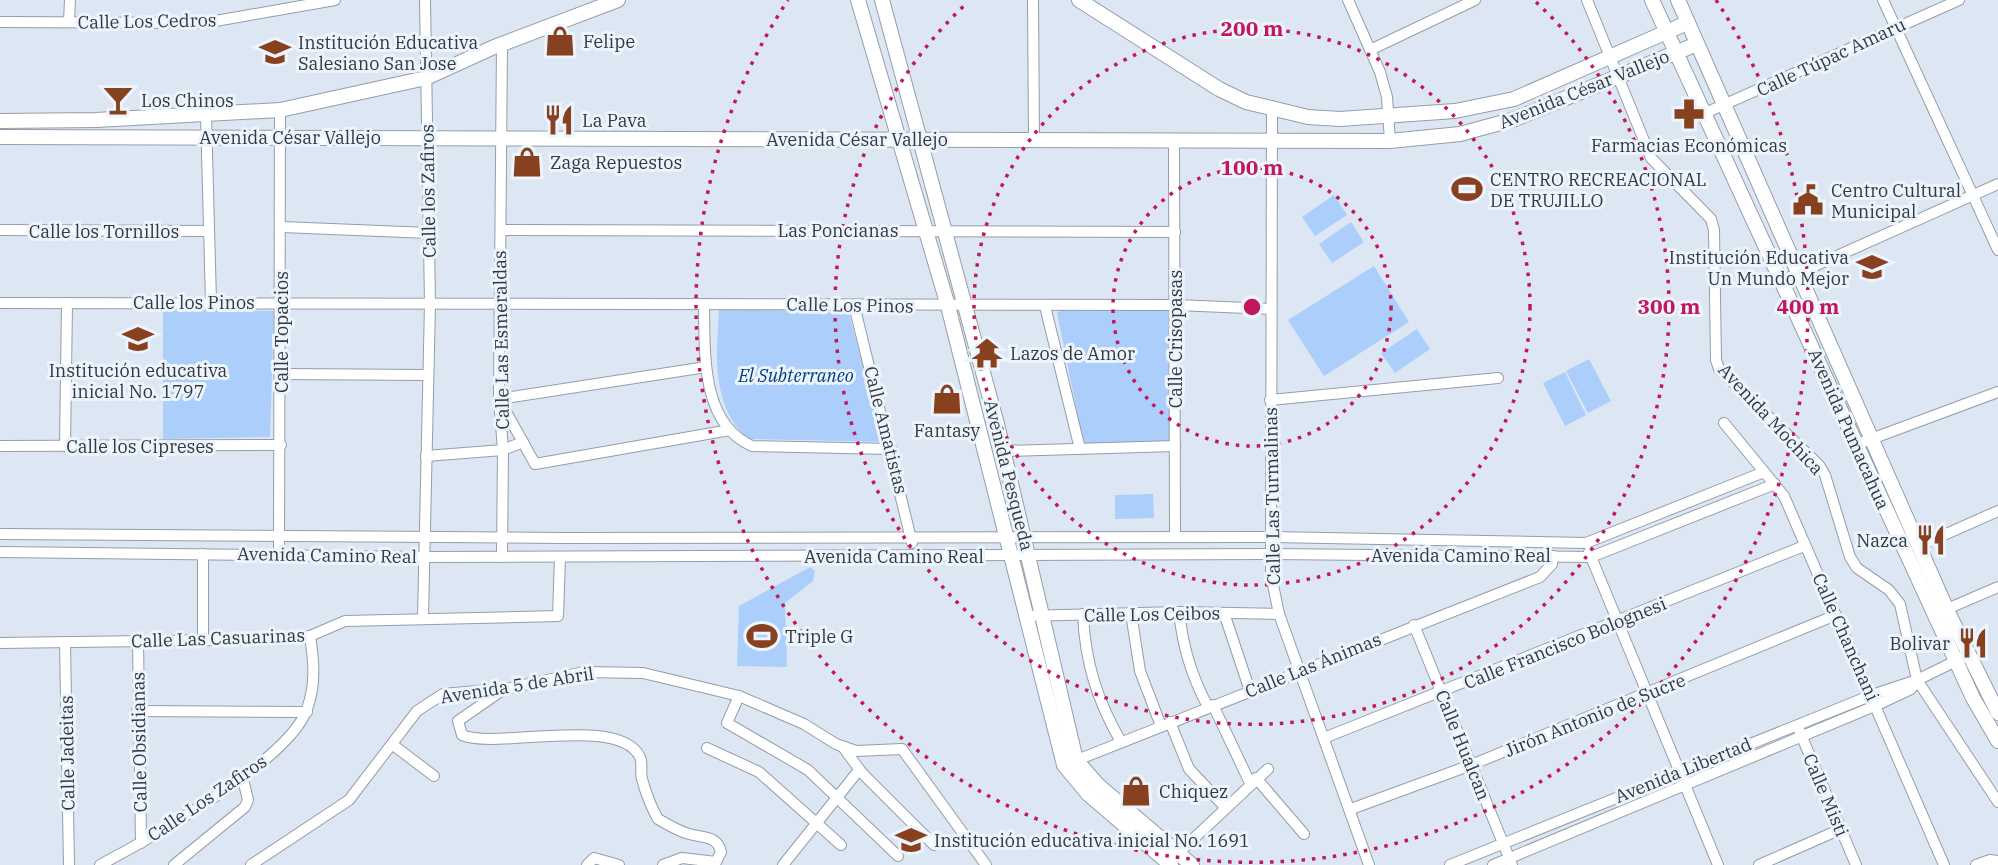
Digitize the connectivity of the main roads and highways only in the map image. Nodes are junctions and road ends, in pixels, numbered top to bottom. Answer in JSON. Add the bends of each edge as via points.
{"nodes":[{"id":1,"x":618,"y":0,"type":"edge"},
{"id":2,"x":858,"y":0,"type":"edge"},
{"id":3,"x":882,"y":0,"type":"edge"},
{"id":4,"x":1079,"y":0,"type":"edge"},
{"id":5,"x":1652,"y":0,"type":"edge"},
{"id":6,"x":1678,"y":0,"type":"edge"},
{"id":7,"x":1688,"y":23,"type":"junction"},
{"id":8,"x":1667,"y":33,"type":"junction"},
{"id":9,"x":1697,"y":44,"type":"junction"},
{"id":10,"x":1675,"y":53,"type":"junction"},
{"id":11,"x":1455,"y":111,"type":"junction"},
{"id":12,"x":0,"y":121,"type":"edge"},
{"id":13,"x":1460,"y":134,"type":"junction"},
{"id":14,"x":0,"y":137,"type":"edge"},
{"id":15,"x":899,"y":138,"type":"junction"},
{"id":16,"x":918,"y":138,"type":"junction"},
{"id":17,"x":997,"y":424,"type":"junction"},
{"id":18,"x":978,"y":428,"type":"junction"},
{"id":19,"x":1940,"y":612,"type":"junction"},
{"id":20,"x":1993,"y":709,"type":"edge"},
{"id":21,"x":1998,"y":741,"type":"edge"},
{"id":22,"x":1070,"y":762,"type":"junction"},
{"id":23,"x":1170,"y":862,"type":"edge"},
{"id":24,"x":1192,"y":865,"type":"edge"}],
"edges":[{"from":1,"to":12,"type":"main road","name":"Avenida César Vallejo","via":[[502,43],[426,78],[280,110]]},
{"from":2,"to":15,"type":"main road","name":"Avenida Pesqueda"},
{"from":3,"to":16,"type":"main road","name":"Avenida Pesqueda"},
{"from":4,"to":11,"type":"main road","name":"Avenida César Vallejo","via":[[1219,89],[1272,110],[1308,117],[1388,118]]},
{"from":5,"to":8,"type":"main road","name":"Avenida Pumacahua"},
{"from":6,"to":7,"type":"main road","name":"Avenida Pumacahua"},
{"from":7,"to":8,"type":"main road","name":"Avenida César Vallejo"},
{"from":7,"to":9,"type":"main road","name":"Avenida Pumacahua"},
{"from":8,"to":10,"type":"main road","name":"Avenida Pumacahua"},
{"from":8,"to":11,"type":"main road","name":"Avenida César Vallejo","via":[[1514,99]]},
{"from":9,"to":10,"type":"main road","name":"Avenida César Vallejo"},
{"from":9,"to":19,"type":"main road","name":"Avenida Pumacahua","via":[[1919,546]]},
{"from":10,"to":13,"type":"main road","name":"Avenida César Vallejo","via":[[1515,119]]},
{"from":10,"to":19,"type":"main road","name":"Avenida Pumacahua","via":[[1855,445]]},
{"from":11,"to":13,"type":"main road"},
{"from":13,"to":16,"type":"main road","name":"Avenida César Vallejo","via":[[1390,141],[1271,142]]},
{"from":14,"to":15,"type":"main road","name":"Avenida César Vallejo"},
{"from":15,"to":16,"type":"main road","name":"Avenida César Vallejo"},
{"from":15,"to":18,"type":"main road","name":"Avenida Pesqueda"},
{"from":16,"to":17,"type":"main road","name":"Avenida Pesqueda"},
{"from":17,"to":18,"type":"main road"},
{"from":17,"to":22,"type":"main road","name":"Avenida Pesqueda","via":[[1044,615]]},
{"from":18,"to":22,"type":"main road","name":"Avenida Pesqueda","via":[[1025,615]]},
{"from":19,"to":20,"type":"main road","name":"Avenida Pumacahua"},
{"from":20,"to":21,"type":"main road","name":"Avenida Pumacahua"},
{"from":22,"to":23,"type":"main road","name":"Avenida Pesqueda","via":[[1088,794]]},
{"from":23,"to":24,"type":"main road","name":"Avenida Pesqueda"}]}
